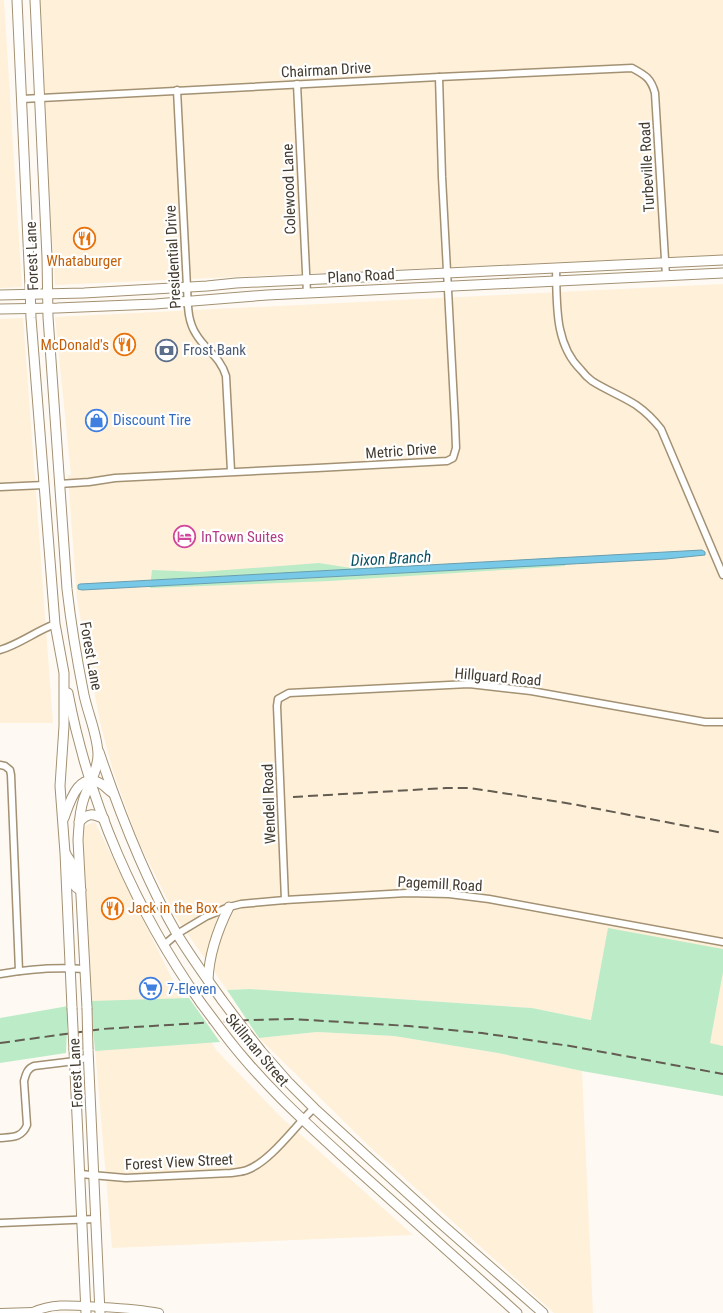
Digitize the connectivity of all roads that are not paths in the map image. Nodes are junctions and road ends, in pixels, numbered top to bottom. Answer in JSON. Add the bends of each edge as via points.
{"nodes":[{"id":1,"x":17,"y":0,"type":"edge"},
{"id":2,"x":35,"y":0,"type":"edge"},
{"id":3,"x":632,"y":68,"type":"joint"},
{"id":4,"x":439,"y":76,"type":"junction"},
{"id":5,"x":297,"y":84,"type":"junction"},
{"id":6,"x":177,"y":90,"type":"junction"},
{"id":7,"x":40,"y":98,"type":"junction"},
{"id":8,"x":22,"y":99,"type":"junction"},
{"id":9,"x":723,"y":260,"type":"edge"},
{"id":10,"x":665,"y":262,"type":"junction"},
{"id":11,"x":556,"y":268,"type":"junction"},
{"id":12,"x":723,"y":273,"type":"edge"},
{"id":13,"x":446,"y":274,"type":"junction"},
{"id":14,"x":666,"y":276,"type":"junction"},
{"id":15,"x":306,"y":280,"type":"junction"},
{"id":16,"x":556,"y":281,"type":"junction"},
{"id":17,"x":447,"y":286,"type":"junction"},
{"id":18,"x":187,"y":288,"type":"junction"},
{"id":19,"x":307,"y":293,"type":"junction"},
{"id":20,"x":31,"y":294,"type":"junction"},
{"id":21,"x":48,"y":294,"type":"junction"},
{"id":22,"x":0,"y":295,"type":"edge"},
{"id":23,"x":188,"y":302,"type":"junction"},
{"id":24,"x":30,"y":308,"type":"junction"},
{"id":25,"x":48,"y":308,"type":"junction"},
{"id":26,"x":0,"y":309,"type":"edge"},
{"id":27,"x":231,"y":471,"type":"junction"},
{"id":28,"x":59,"y":484,"type":"junction"},
{"id":29,"x":44,"y":485,"type":"junction"},
{"id":30,"x":0,"y":487,"type":"edge"},
{"id":31,"x":723,"y":575,"type":"edge"},
{"id":32,"x":70,"y":620,"type":"junction"},
{"id":33,"x":55,"y":624,"type":"junction"},
{"id":34,"x":0,"y":650,"type":"edge"},
{"id":35,"x":64,"y":673,"type":"junction"},
{"id":36,"x":277,"y":706,"type":"joint"},
{"id":37,"x":723,"y":722,"type":"edge"},
{"id":38,"x":97,"y":745,"type":"junction"},
{"id":39,"x":0,"y":765,"type":"edge"},
{"id":40,"x":91,"y":780,"type":"junction"},
{"id":41,"x":114,"y":794,"type":"junction"},
{"id":42,"x":104,"y":819,"type":"junction"},
{"id":43,"x":63,"y":820,"type":"junction"},
{"id":44,"x":79,"y":822,"type":"junction"},
{"id":45,"x":65,"y":853,"type":"junction"},
{"id":46,"x":81,"y":890,"type":"junction"},
{"id":47,"x":285,"y":900,"type":"junction"},
{"id":48,"x":229,"y":907,"type":"junction"},
{"id":49,"x":177,"y":934,"type":"junction"},
{"id":50,"x":723,"y":942,"type":"edge"},
{"id":51,"x":164,"y":945,"type":"junction"},
{"id":52,"x":70,"y":968,"type":"junction"},
{"id":53,"x":85,"y":969,"type":"junction"},
{"id":54,"x":19,"y":971,"type":"junction"},
{"id":55,"x":0,"y":974,"type":"edge"},
{"id":56,"x":208,"y":980,"type":"junction"},
{"id":57,"x":261,"y":1051,"type":"junction"},
{"id":58,"x":89,"y":1053,"type":"junction"},
{"id":59,"x":75,"y":1061,"type":"junction"},
{"id":60,"x":247,"y":1062,"type":"junction"},
{"id":61,"x":314,"y":1108,"type":"junction"},
{"id":62,"x":302,"y":1120,"type":"junction"},
{"id":63,"x":0,"y":1138,"type":"edge"},
{"id":64,"x":80,"y":1174,"type":"junction"},
{"id":65,"x":94,"y":1175,"type":"junction"},
{"id":66,"x":82,"y":1219,"type":"junction"},
{"id":67,"x":96,"y":1219,"type":"junction"},
{"id":68,"x":438,"y":1220,"type":"junction"},
{"id":69,"x":0,"y":1223,"type":"edge"},
{"id":70,"x":426,"y":1233,"type":"junction"},
{"id":71,"x":86,"y":1310,"type":"edge"},
{"id":72,"x":100,"y":1310,"type":"edge"},
{"id":73,"x":35,"y":1312,"type":"edge"},
{"id":74,"x":0,"y":1313,"type":"edge"},
{"id":75,"x":159,"y":1313,"type":"edge"},
{"id":76,"x":517,"y":1313,"type":"edge"},
{"id":77,"x":543,"y":1313,"type":"edge"}],
"edges":[{"from":1,"to":8,"type":"main road","name":"Forest Lane"},
{"from":2,"to":7,"type":"main road","name":"Forest Lane"},
{"from":3,"to":4,"type":"street","name":"Chairman Drive"},
{"from":3,"to":10,"type":"street","name":"Turbeville Road","via":[[647,76],[655,93]]},
{"from":4,"to":5,"type":"street","name":"Chairman Drive"},
{"from":4,"to":13,"type":"street","name":"Metric Drive"},
{"from":5,"to":6,"type":"street","name":"Chairman Drive"},
{"from":5,"to":15,"type":"street","name":"Colewood Lane"},
{"from":6,"to":7,"type":"street","name":"Chairman Drive"},
{"from":6,"to":18,"type":"street","name":"Presidential Drive"},
{"from":7,"to":8,"type":"street","name":"Chairman Drive"},
{"from":7,"to":21,"type":"main road","name":"Forest Lane"},
{"from":8,"to":20,"type":"main road","name":"Forest Lane"},
{"from":9,"to":10,"type":"main road","name":"Plano Road"},
{"from":10,"to":11,"type":"main road","name":"Plano Road"},
{"from":10,"to":14,"type":"street","name":"Turbeville Road"},
{"from":11,"to":13,"type":"main road","name":"Plano Road"},
{"from":11,"to":16,"type":"street"},
{"from":12,"to":14,"type":"main road","name":"Plano Road"},
{"from":13,"to":15,"type":"main road","name":"Plano Road"},
{"from":13,"to":17,"type":"street","name":"Metric Drive"},
{"from":14,"to":16,"type":"main road","name":"Plano Road"},
{"from":15,"to":18,"type":"main road","name":"Plano Road"},
{"from":15,"to":19,"type":"street","name":"Colewood Lane"},
{"from":16,"to":17,"type":"main road","name":"Plano Road"},
{"from":16,"to":31,"type":"street","via":[[560,332],[567,354],[590,380],[636,405],[662,429]]},
{"from":17,"to":19,"type":"main road","name":"Plano Road"},
{"from":17,"to":27,"type":"street","name":"Metric Drive","via":[[456,448],[453,458],[402,464]]},
{"from":18,"to":21,"type":"main road","name":"Plano Road"},
{"from":18,"to":23,"type":"street","name":"Presidential Drive"},
{"from":19,"to":23,"type":"main road","name":"Plano Road"},
{"from":20,"to":21,"type":"main road","name":"Plano Road"},
{"from":20,"to":22,"type":"main road","name":"Plano Road"},
{"from":20,"to":24,"type":"main road","name":"Forest Lane"},
{"from":21,"to":25,"type":"main road","name":"Forest Lane"},
{"from":23,"to":25,"type":"main road","name":"Plano Road"},
{"from":23,"to":27,"type":"street","name":"Presidential Drive","via":[[189,319],[196,334],[224,367]]},
{"from":24,"to":25,"type":"main road","name":"Plano Road"},
{"from":24,"to":26,"type":"main road","name":"Plano Road"},
{"from":24,"to":29,"type":"main road","name":"Forest Lane"},
{"from":25,"to":28,"type":"main road","name":"Forest Lane"},
{"from":27,"to":28,"type":"street","name":"Metric Drive"},
{"from":28,"to":29,"type":"main road"},
{"from":28,"to":32,"type":"main road","name":"Forest Lane"},
{"from":29,"to":30,"type":"street"},
{"from":29,"to":33,"type":"main road","name":"Forest Lane"},
{"from":32,"to":33,"type":"main road"},
{"from":32,"to":38,"type":"main road","name":"Forest Lane"},
{"from":33,"to":34,"type":"street"},
{"from":33,"to":35,"type":"main road","name":"Forest Lane"},
{"from":35,"to":40,"type":"main road","name":"Skillman Street"},
{"from":35,"to":43,"type":"main road","name":"Forest Lane","via":[[60,786]]},
{"from":36,"to":37,"type":"street","name":"Hillguard Road","via":[[278,698],[289,693],[469,684],[531,691],[705,722]]},
{"from":36,"to":47,"type":"street","name":"Wendell Road"},
{"from":38,"to":40,"type":"main road","name":"Forest Lane","via":[[96,768]]},
{"from":38,"to":41,"type":"main road","name":"Skillman Street"},
{"from":39,"to":54,"type":"street","via":[[10,770]]},
{"from":40,"to":41,"type":"main road"},
{"from":40,"to":42,"type":"main road","name":"Skillman Street"},
{"from":40,"to":43,"type":"main road","via":[[79,786],[74,793]]},
{"from":40,"to":44,"type":"main road","name":"Forest Lane","via":[[80,808]]},
{"from":41,"to":49,"type":"main road","name":"Skillman Street","via":[[138,854]]},
{"from":42,"to":44,"type":"main road","via":[[90,815]]},
{"from":42,"to":51,"type":"main road","name":"Skillman Street","via":[[134,888]]},
{"from":43,"to":45,"type":"main road","name":"Forest Lane"},
{"from":44,"to":46,"type":"main road","name":"Forest Lane"},
{"from":45,"to":46,"type":"main road","via":[[72,864],[73,885]]},
{"from":45,"to":52,"type":"main road","name":"Forest Lane"},
{"from":46,"to":53,"type":"main road","name":"Forest Lane"},
{"from":47,"to":48,"type":"street","name":"Pagemill Road"},
{"from":47,"to":50,"type":"street","name":"Pagemill Road","via":[[449,894]]},
{"from":48,"to":49,"type":"street","name":"Pagemill Road"},
{"from":48,"to":56,"type":"main road","via":[[210,961]]},
{"from":49,"to":51,"type":"street","name":"Pagemill Road"},
{"from":49,"to":56,"type":"main road","name":"Skillman Street"},
{"from":51,"to":60,"type":"main road","name":"Skillman Street","bridge":true,"via":[[201,1003]]},
{"from":52,"to":53,"type":"street"},
{"from":52,"to":54,"type":"street"},
{"from":52,"to":59,"type":"main road","name":"Forest Lane","bridge":true},
{"from":53,"to":58,"type":"main road","name":"Forest Lane","bridge":true},
{"from":54,"to":55,"type":"street"},
{"from":56,"to":57,"type":"main road","name":"Skillman Street","bridge":true},
{"from":57,"to":60,"type":"main road"},
{"from":57,"to":61,"type":"main road","name":"Skillman Street"},
{"from":58,"to":59,"type":"street"},
{"from":58,"to":65,"type":"main road","name":"Forest Lane"},
{"from":59,"to":63,"type":"street","via":[[29,1068],[24,1081],[24,1132],[19,1136]]},
{"from":59,"to":64,"type":"main road","name":"Forest Lane"},
{"from":60,"to":62,"type":"main road","name":"Skillman Street"},
{"from":61,"to":62,"type":"street","name":"Forest View Street"},
{"from":61,"to":68,"type":"main road","name":"Skillman Street"},
{"from":62,"to":65,"type":"street","name":"Forest View Street","via":[[262,1162],[248,1170],[126,1178]]},
{"from":62,"to":70,"type":"main road","name":"Skillman Street"},
{"from":64,"to":65,"type":"street","name":"Forest View Street"},
{"from":64,"to":66,"type":"main road","name":"Forest Lane"},
{"from":65,"to":67,"type":"main road","name":"Forest Lane"},
{"from":66,"to":67,"type":"street"},
{"from":66,"to":69,"type":"street"},
{"from":66,"to":71,"type":"main road","name":"Forest Lane"},
{"from":67,"to":72,"type":"main road","name":"Forest Lane"},
{"from":68,"to":70,"type":"main road"},
{"from":68,"to":77,"type":"main road","name":"Skillman Street"},
{"from":70,"to":76,"type":"main road","name":"Skillman Street"},
{"from":71,"to":72,"type":"street"},
{"from":71,"to":73,"type":"street","via":[[47,1306]]},
{"from":72,"to":75,"type":"street","via":[[131,1308]]},
{"from":73,"to":74,"type":"street"}]}
